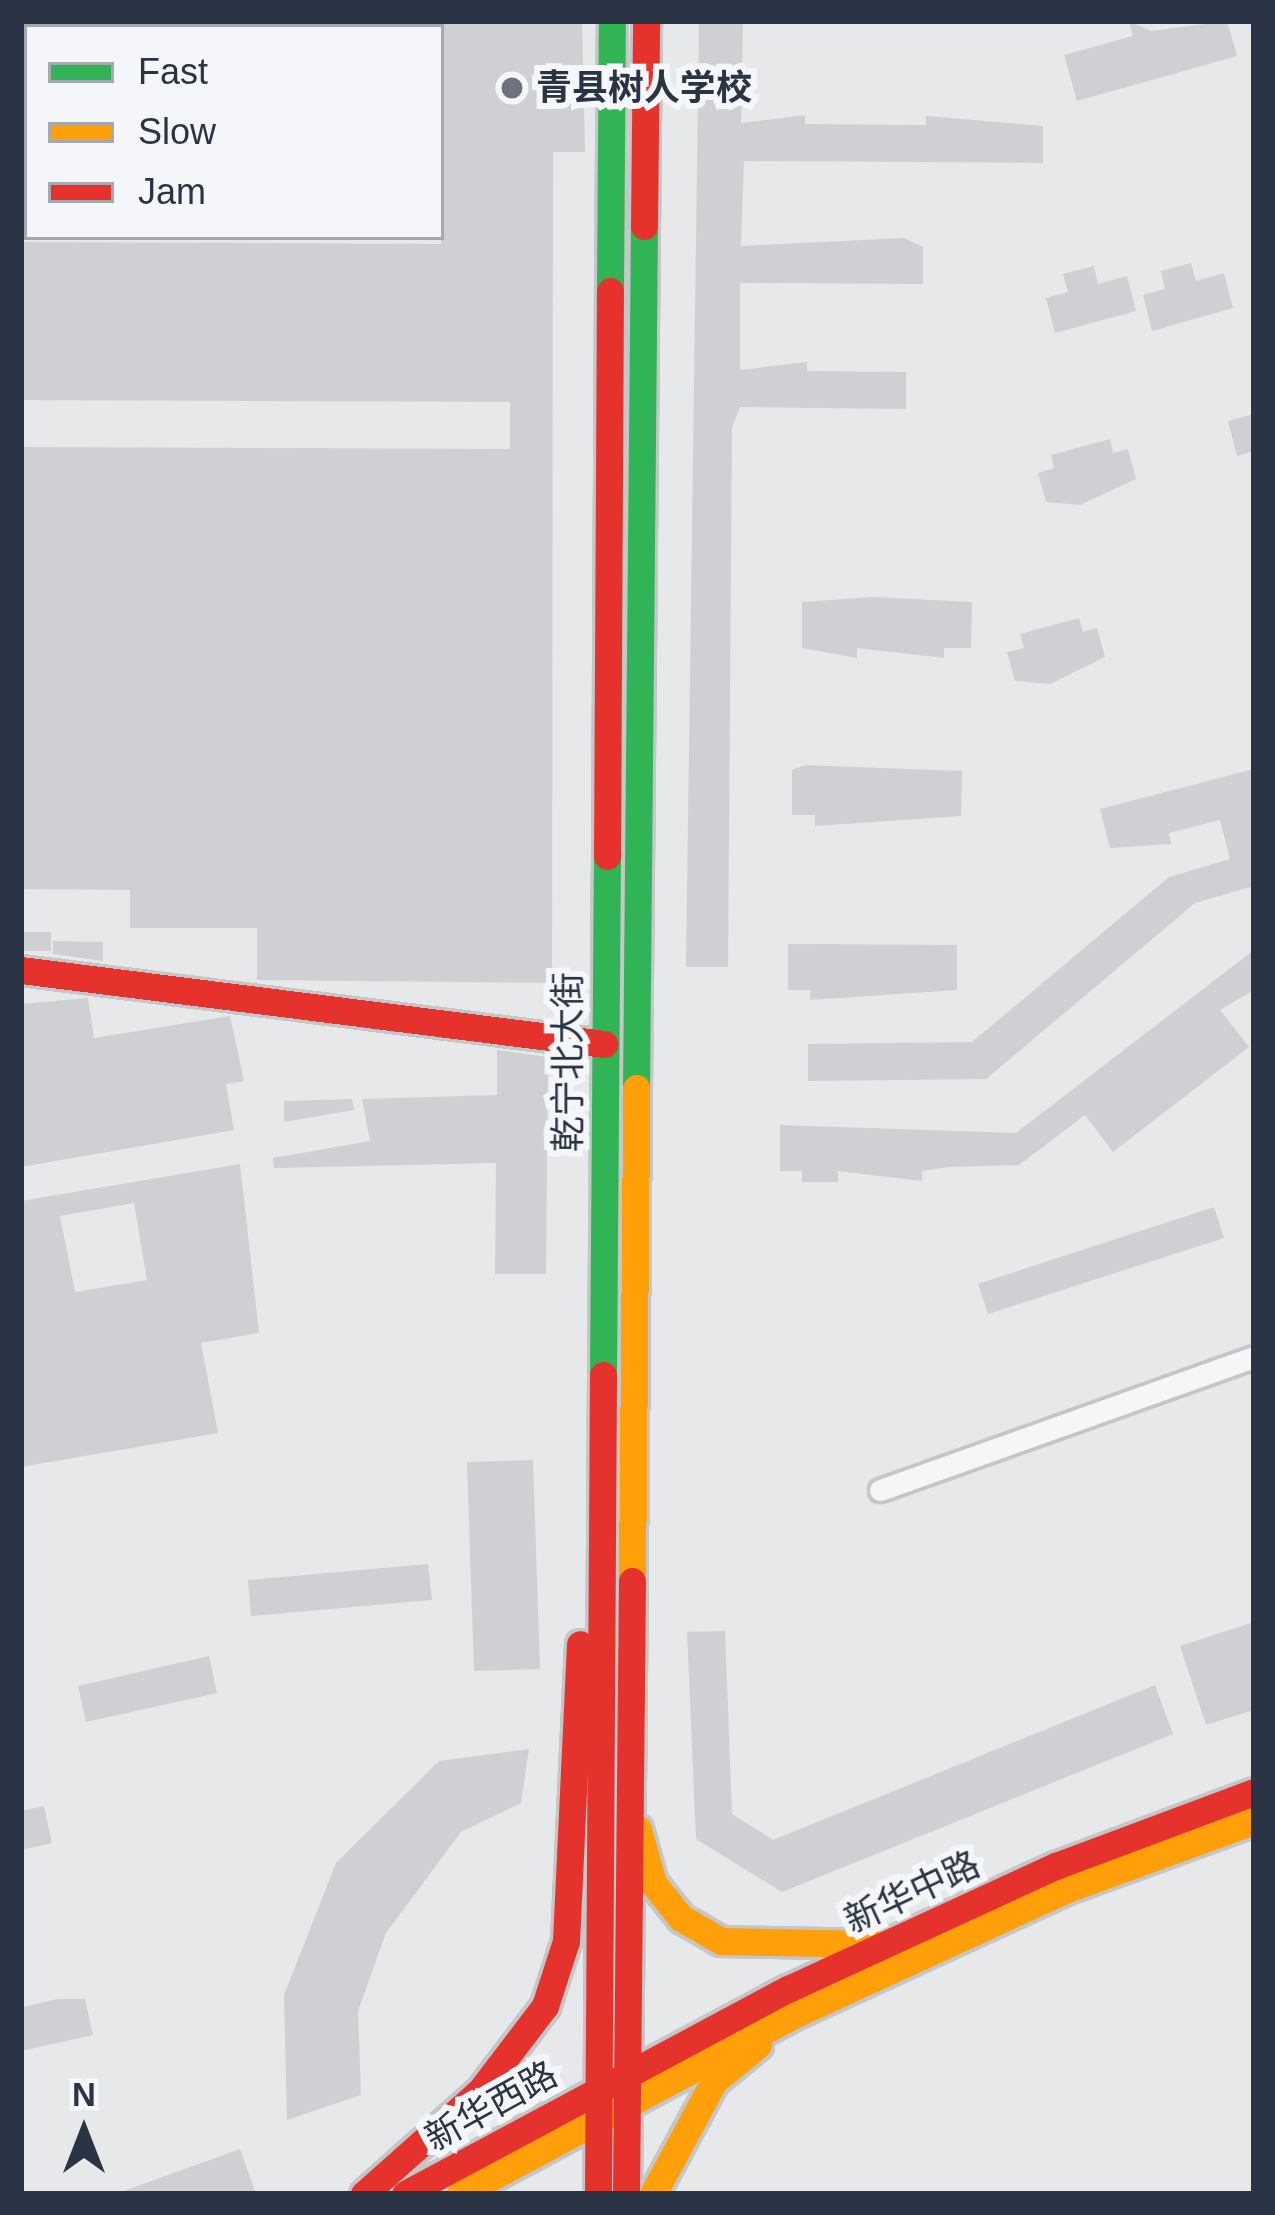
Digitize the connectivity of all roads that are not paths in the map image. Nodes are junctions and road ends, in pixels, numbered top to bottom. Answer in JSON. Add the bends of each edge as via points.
{"nodes":[{"id":1,"x":612,"y":21,"type":"edge"},
{"id":2,"x":646,"y":21,"type":"edge"},
{"id":3,"x":21,"y":970,"type":"edge"},
{"id":4,"x":604,"y":1044,"type":"junction"},
{"id":5,"x":1254,"y":1357,"type":"edge"},
{"id":6,"x":601,"y":1479,"type":"junction"},
{"id":7,"x":880,"y":1490,"type":"dead end"},
{"id":8,"x":630,"y":1707,"type":"junction"},
{"id":9,"x":1254,"y":1792,"type":"edge"},
{"id":10,"x":1254,"y":1820,"type":"edge"},
{"id":11,"x":896,"y":1939,"type":"junction"},
{"id":12,"x":800,"y":2012,"type":"junction"},
{"id":13,"x":612,"y":2097,"type":"junction"},
{"id":14,"x":364,"y":2194,"type":"edge"},
{"id":15,"x":405,"y":2194,"type":"edge"},
{"id":16,"x":460,"y":2194,"type":"edge"},
{"id":17,"x":598,"y":2194,"type":"edge"},
{"id":18,"x":626,"y":2194,"type":"edge"},
{"id":19,"x":653,"y":2194,"type":"edge"}],
"edges":[{"from":1,"to":4,"type":"main road","name":"乾宁北大街"},
{"from":2,"to":8,"type":"main road","name":"乾宁北大街"},
{"from":3,"to":4,"type":"main road"},
{"from":4,"to":6,"type":"main road","name":"乾宁北大街"},
{"from":5,"to":7,"type":"street"},
{"from":6,"to":13,"type":"main road","name":"乾宁北大街"},
{"from":6,"to":14,"type":"main road","via":[[586,1526],[559,1962],[517,2050]]},
{"from":8,"to":11,"type":"main road","via":[[639,1835],[653,1883],[681,1918],[749,1948]]},
{"from":8,"to":13,"type":"main road","name":"乾宁北大街"},
{"from":9,"to":11,"type":"main road","name":"新华中路"},
{"from":10,"to":12,"type":"main road","name":"新华中路","via":[[1065,1890]]},
{"from":11,"to":13,"type":"main road","name":"新华中路"},
{"from":12,"to":13,"type":"main road","name":"新华中路"},
{"from":12,"to":19,"type":"main road","via":[[714,2081]]},
{"from":13,"to":15,"type":"main road","name":"新华西路"},
{"from":13,"to":16,"type":"main road","name":"新华西路"},
{"from":13,"to":17,"type":"main road"},
{"from":13,"to":18,"type":"main road"}]}
